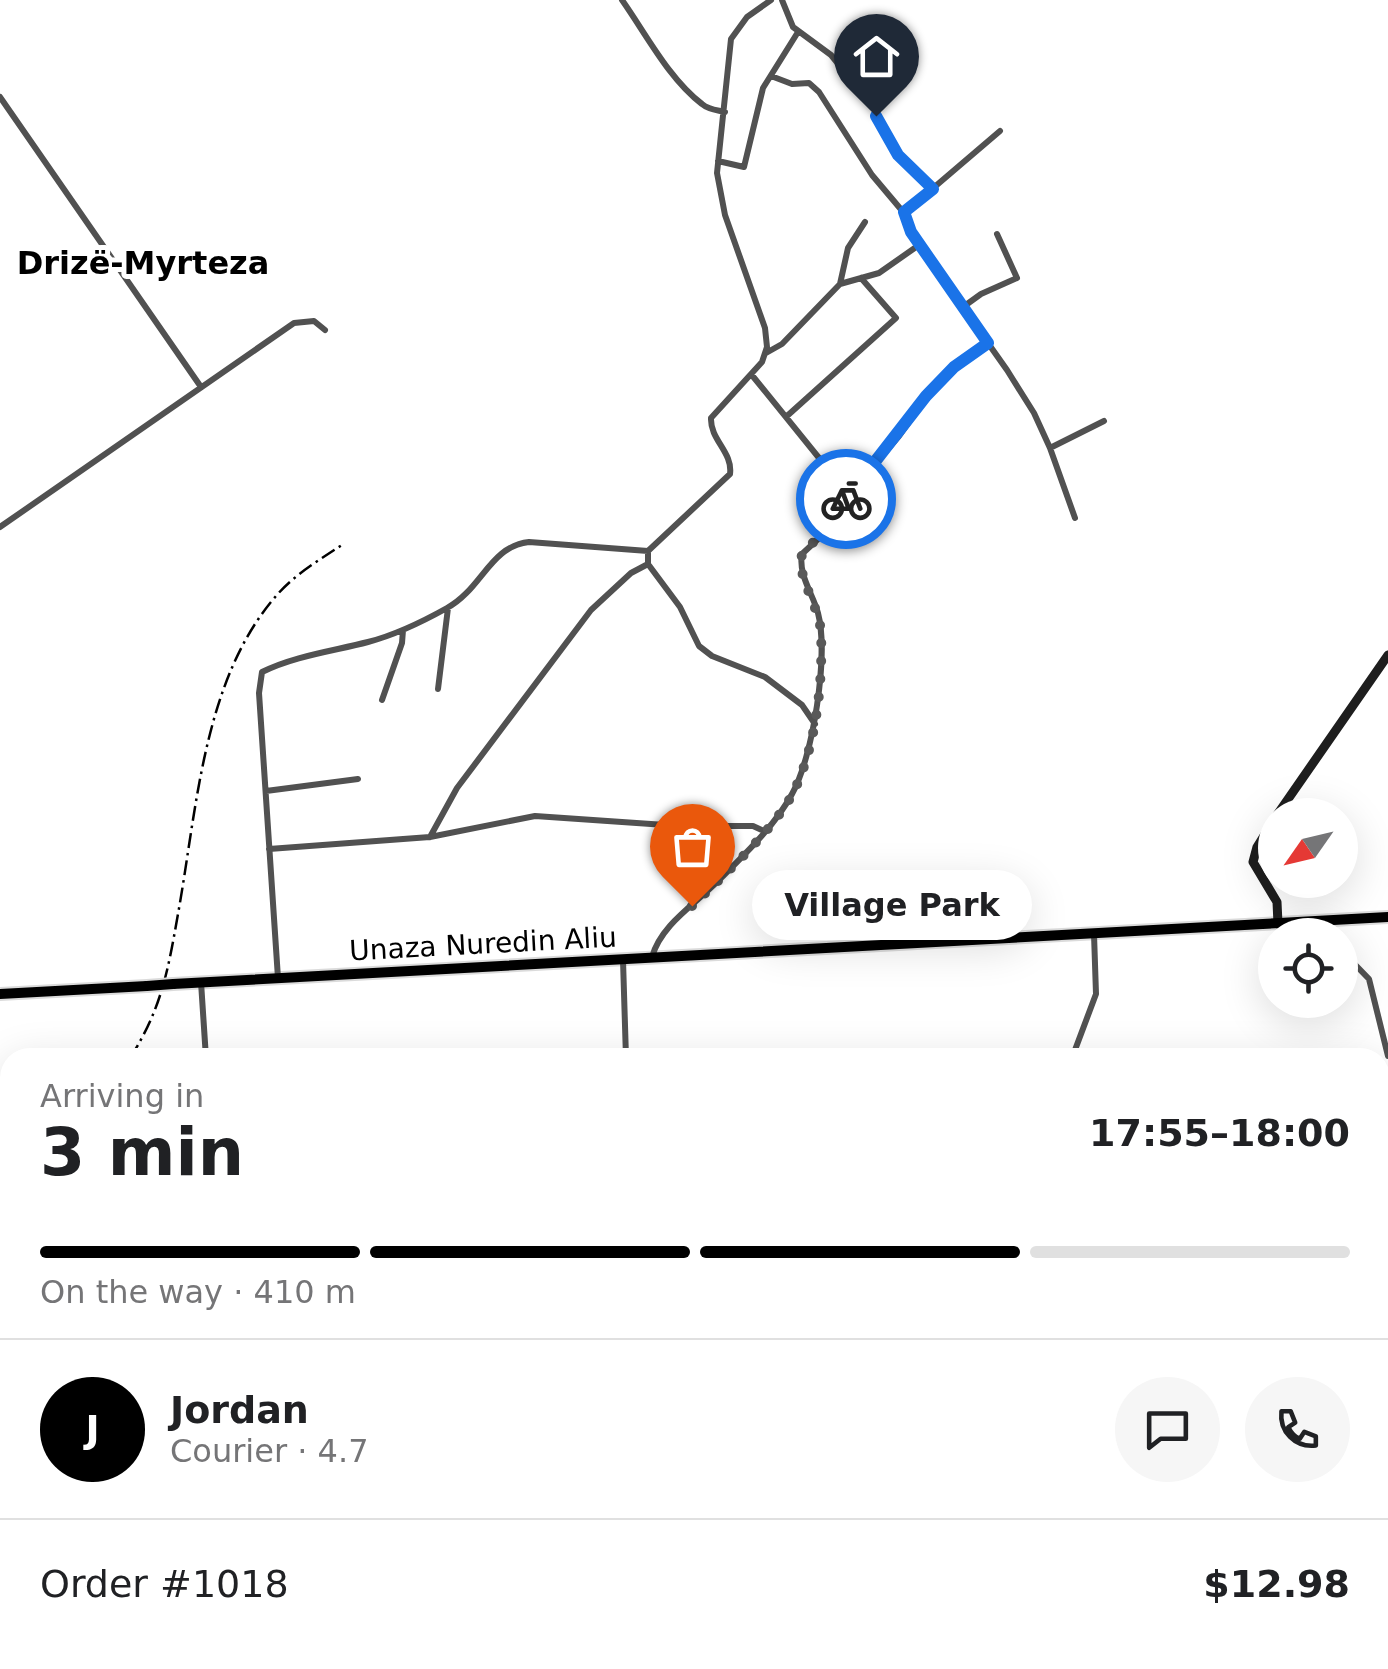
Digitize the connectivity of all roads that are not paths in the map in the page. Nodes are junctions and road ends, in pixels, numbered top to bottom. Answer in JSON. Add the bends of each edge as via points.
{"nodes":[{"id":1,"x":622,"y":0,"type":"edge"},
{"id":2,"x":771,"y":0,"type":"edge"},
{"id":3,"x":782,"y":0,"type":"edge"},
{"id":4,"x":798,"y":32,"type":"junction"},
{"id":5,"x":771,"y":76,"type":"junction"},
{"id":6,"x":0,"y":97,"type":"edge"},
{"id":7,"x":725,"y":112,"type":"junction"},
{"id":8,"x":1000,"y":131,"type":"dead end"},
{"id":9,"x":718,"y":162,"type":"junction"},
{"id":10,"x":933,"y":189,"type":"junction"},
{"id":11,"x":904,"y":212,"type":"junction"},
{"id":12,"x":865,"y":222,"type":"dead end"},
{"id":13,"x":997,"y":234,"type":"dead end"},
{"id":14,"x":919,"y":245,"type":"junction"},
{"id":15,"x":860,"y":278,"type":"junction"},
{"id":16,"x":840,"y":284,"type":"junction"},
{"id":17,"x":963,"y":307,"type":"junction"},
{"id":18,"x":324,"y":330,"type":"dead end"},
{"id":19,"x":988,"y":343,"type":"junction"},
{"id":20,"x":766,"y":353,"type":"junction"},
{"id":21,"x":751,"y":374,"type":"junction"},
{"id":22,"x":201,"y":387,"type":"junction"},
{"id":23,"x":787,"y":416,"type":"junction"},
{"id":24,"x":1104,"y":421,"type":"dead end"},
{"id":25,"x":1050,"y":448,"type":"junction"},
{"id":26,"x":848,"y":495,"type":"junction"},
{"id":27,"x":1075,"y":518,"type":"dead end"},
{"id":28,"x":0,"y":527,"type":"edge"},
{"id":29,"x":648,"y":551,"type":"junction"},
{"id":30,"x":648,"y":564,"type":"junction"},
{"id":31,"x":448,"y":608,"type":"junction"},
{"id":32,"x":403,"y":630,"type":"junction"},
{"id":33,"x":1388,"y":656,"type":"edge"},
{"id":34,"x":438,"y":689,"type":"dead end"},
{"id":35,"x":382,"y":700,"type":"dead end"},
{"id":36,"x":815,"y":724,"type":"junction"},
{"id":37,"x":358,"y":779,"type":"dead end"},
{"id":38,"x":266,"y":792,"type":"junction"},
{"id":39,"x":1289,"y":798,"type":"edge"},
{"id":40,"x":764,"y":830,"type":"junction"},
{"id":41,"x":430,"y":837,"type":"junction"},
{"id":42,"x":1258,"y":845,"type":"edge"},
{"id":43,"x":270,"y":849,"type":"junction"},
{"id":44,"x":1258,"y":870,"type":"edge"},
{"id":45,"x":1388,"y":917,"type":"edge"},
{"id":46,"x":1358,"y":918,"type":"edge"},
{"id":47,"x":1258,"y":925,"type":"edge"},
{"id":48,"x":1094,"y":934,"type":"junction"},
{"id":49,"x":652,"y":958,"type":"junction"},
{"id":50,"x":622,"y":960,"type":"junction"},
{"id":51,"x":1358,"y":968,"type":"edge"},
{"id":52,"x":278,"y":978,"type":"junction"},
{"id":53,"x":201,"y":982,"type":"junction"},
{"id":54,"x":0,"y":994,"type":"edge"},
{"id":55,"x":205,"y":1048,"type":"edge"},
{"id":56,"x":626,"y":1048,"type":"edge"},
{"id":57,"x":1076,"y":1048,"type":"edge"},
{"id":58,"x":1386,"y":1048,"type":"edge"}],
"edges":[{"from":1,"to":7,"type":"street","via":[[689,91],[706,108]]},
{"from":2,"to":7,"type":"street","via":[[731,39]]},
{"from":3,"to":4,"type":"street"},
{"from":4,"to":5,"type":"street"},
{"from":4,"to":10,"type":"street","via":[[865,90],[898,155]]},
{"from":5,"to":9,"type":"street","via":[[744,167]]},
{"from":5,"to":11,"type":"street","via":[[813,86]]},
{"from":6,"to":22,"type":"street"},
{"from":7,"to":9,"type":"street"},
{"from":8,"to":10,"type":"street"},
{"from":9,"to":20,"type":"street","via":[[717,184],[765,328]]},
{"from":10,"to":11,"type":"street"},
{"from":11,"to":14,"type":"street"},
{"from":12,"to":16,"type":"street","via":[[848,248]]},
{"from":13,"to":17,"type":"street","via":[[1017,278]]},
{"from":14,"to":15,"type":"street"},
{"from":14,"to":17,"type":"street"},
{"from":15,"to":16,"type":"street"},
{"from":15,"to":23,"type":"street","via":[[896,318]]},
{"from":16,"to":20,"type":"street"},
{"from":17,"to":19,"type":"street"},
{"from":18,"to":22,"type":"street","via":[[314,321],[294,323]]},
{"from":19,"to":25,"type":"street"},
{"from":19,"to":26,"type":"street","via":[[926,396]]},
{"from":20,"to":21,"type":"street"},
{"from":21,"to":23,"type":"street"},
{"from":21,"to":29,"type":"street","via":[[711,418],[730,474]]},
{"from":22,"to":28,"type":"street"},
{"from":23,"to":26,"type":"street"},
{"from":24,"to":25,"type":"street"},
{"from":25,"to":27,"type":"street"},
{"from":26,"to":36,"type":"street","via":[[801,562],[821,630]]},
{"from":29,"to":30,"type":"street"},
{"from":29,"to":31,"type":"street","via":[[514,544]]},
{"from":30,"to":36,"type":"street","via":[[698,646],[765,677]]},
{"from":30,"to":41,"type":"street","via":[[591,610],[457,788]]},
{"from":31,"to":32,"type":"street"},
{"from":31,"to":34,"type":"street"},
{"from":32,"to":35,"type":"street"},
{"from":32,"to":38,"type":"street","via":[[262,672]]},
{"from":33,"to":39,"type":"main road"},
{"from":36,"to":40,"type":"street","via":[[793,794]]},
{"from":37,"to":38,"type":"street"},
{"from":38,"to":43,"type":"street"},
{"from":40,"to":41,"type":"street","via":[[534,816]]},
{"from":40,"to":49,"type":"street","via":[[662,934]]},
{"from":41,"to":43,"type":"street"},
{"from":42,"to":44,"type":"main road"},
{"from":43,"to":52,"type":"street"},
{"from":45,"to":46,"type":"main road","name":"Unaza Nuredin Aliu"},
{"from":47,"to":48,"type":"main road","name":"Unaza Nuredin Aliu"},
{"from":48,"to":49,"type":"main road","name":"Unaza Nuredin Aliu"},
{"from":48,"to":57,"type":"street","via":[[1096,994]]},
{"from":49,"to":50,"type":"main road","name":"Unaza Nuredin Aliu"},
{"from":50,"to":52,"type":"main road","name":"Unaza Nuredin Aliu"},
{"from":50,"to":56,"type":"street"},
{"from":51,"to":58,"type":"street","via":[[1369,979]]},
{"from":52,"to":53,"type":"main road","name":"Unaza Nuredin Aliu"},
{"from":53,"to":54,"type":"main road","name":"Unaza Nuredin Aliu","bridge":true},
{"from":53,"to":55,"type":"street"}]}
